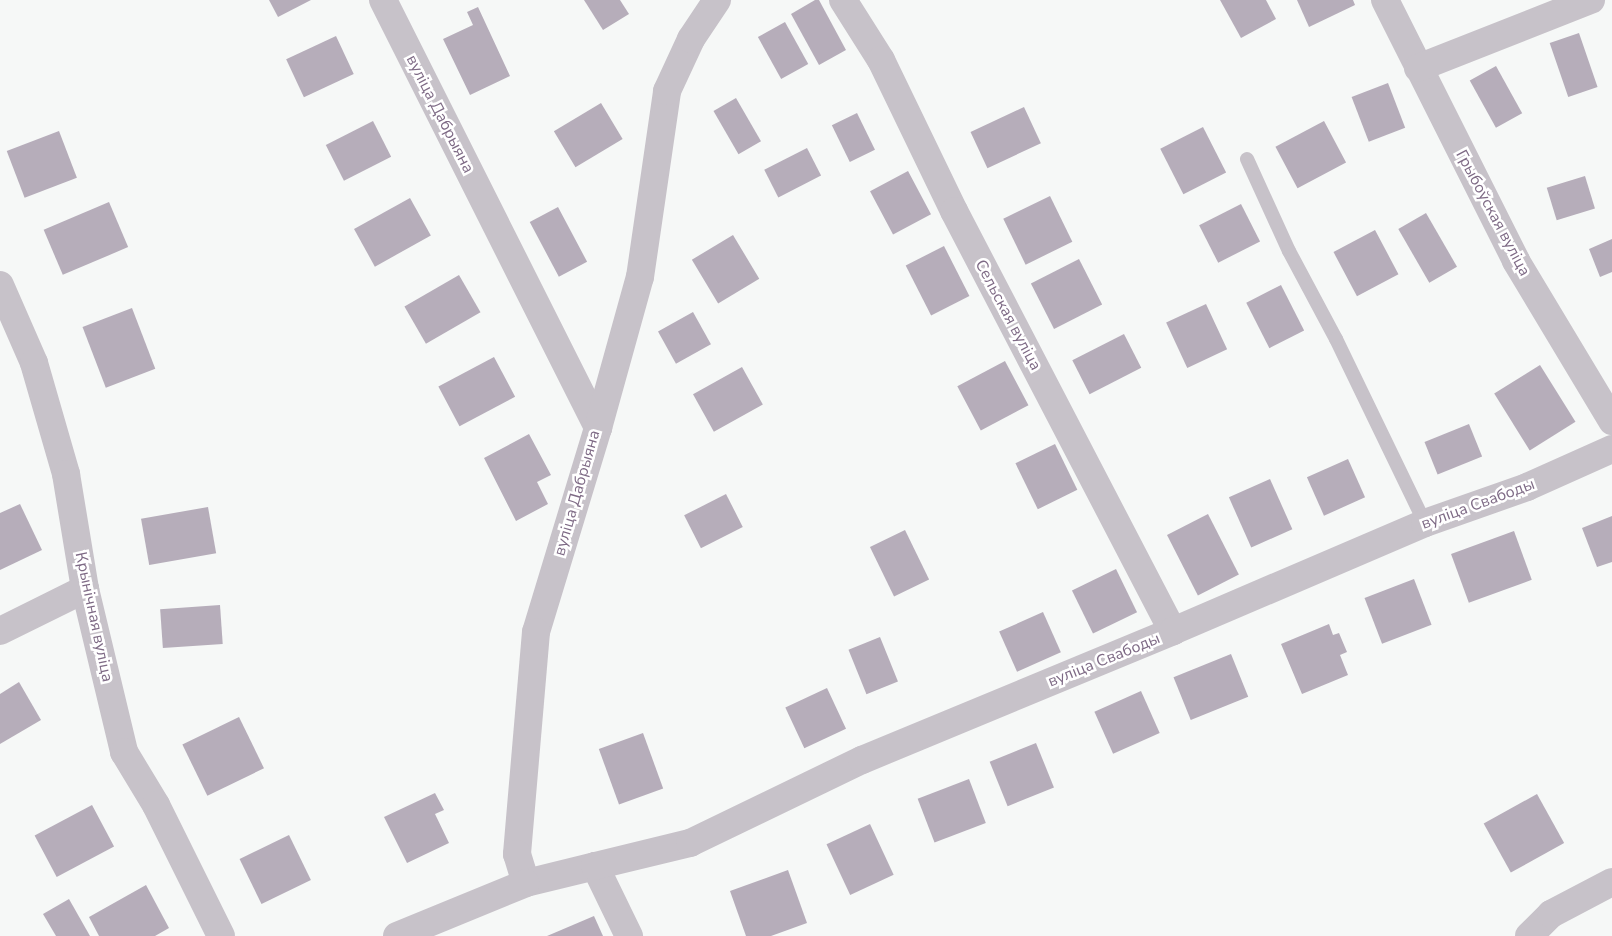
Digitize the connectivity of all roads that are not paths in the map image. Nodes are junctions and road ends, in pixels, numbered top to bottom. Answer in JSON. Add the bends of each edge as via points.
{"nodes":[{"id":1,"x":383,"y":0,"type":"edge"},
{"id":2,"x":718,"y":0,"type":"edge"},
{"id":3,"x":843,"y":0,"type":"edge"},
{"id":4,"x":1385,"y":0,"type":"edge"},
{"id":5,"x":1591,"y":0,"type":"edge"},
{"id":6,"x":1418,"y":68,"type":"junction"},
{"id":7,"x":1246,"y":159,"type":"dead end"},
{"id":8,"x":0,"y":285,"type":"edge"},
{"id":9,"x":1612,"y":421,"type":"edge"},
{"id":10,"x":598,"y":428,"type":"junction"},
{"id":11,"x":1612,"y":449,"type":"edge"},
{"id":12,"x":1425,"y":523,"type":"junction"},
{"id":13,"x":85,"y":590,"type":"junction"},
{"id":14,"x":0,"y":631,"type":"edge"},
{"id":15,"x":1173,"y":631,"type":"junction"},
{"id":16,"x":595,"y":866,"type":"junction"},
{"id":17,"x":1612,"y":882,"type":"edge"},
{"id":18,"x":526,"y":883,"type":"junction"},
{"id":19,"x":221,"y":936,"type":"edge"},
{"id":20,"x":397,"y":936,"type":"edge"},
{"id":21,"x":630,"y":936,"type":"edge"},
{"id":22,"x":1529,"y":936,"type":"edge"}],
"edges":[{"from":1,"to":10,"type":"street","name":"вуліца Дабрыяна"},
{"from":2,"to":10,"type":"street","via":[[691,39],[667,90],[640,277]]},
{"from":3,"to":15,"type":"street","name":"Сельская вуліца","via":[[881,60],[954,212]]},
{"from":4,"to":6,"type":"street","name":"Грыбоўская вуліца"},
{"from":5,"to":6,"type":"street"},
{"from":6,"to":9,"type":"street","name":"Грыбоўская вуліца","via":[[1516,261]]},
{"from":7,"to":12,"type":"lane"},
{"from":8,"to":13,"type":"street","name":"Крынічная вуліца","via":[[34,363],[66,474]]},
{"from":10,"to":18,"type":"street","name":"вуліца Дабрыяна","via":[[536,632],[517,854]]},
{"from":11,"to":12,"type":"street","name":"вуліца Свабоды","via":[[1527,487]]},
{"from":12,"to":15,"type":"street","name":"вуліца Свабоды"},
{"from":13,"to":14,"type":"street"},
{"from":13,"to":19,"type":"street","name":"Крынічная вуліца","via":[[124,752],[156,805]]},
{"from":15,"to":16,"type":"street","name":"вуліца Свабоды","via":[[862,760],[690,843]]},
{"from":16,"to":18,"type":"street"},
{"from":16,"to":21,"type":"street"},
{"from":17,"to":22,"type":"street","via":[[1550,914]]},
{"from":18,"to":20,"type":"street"}]}
